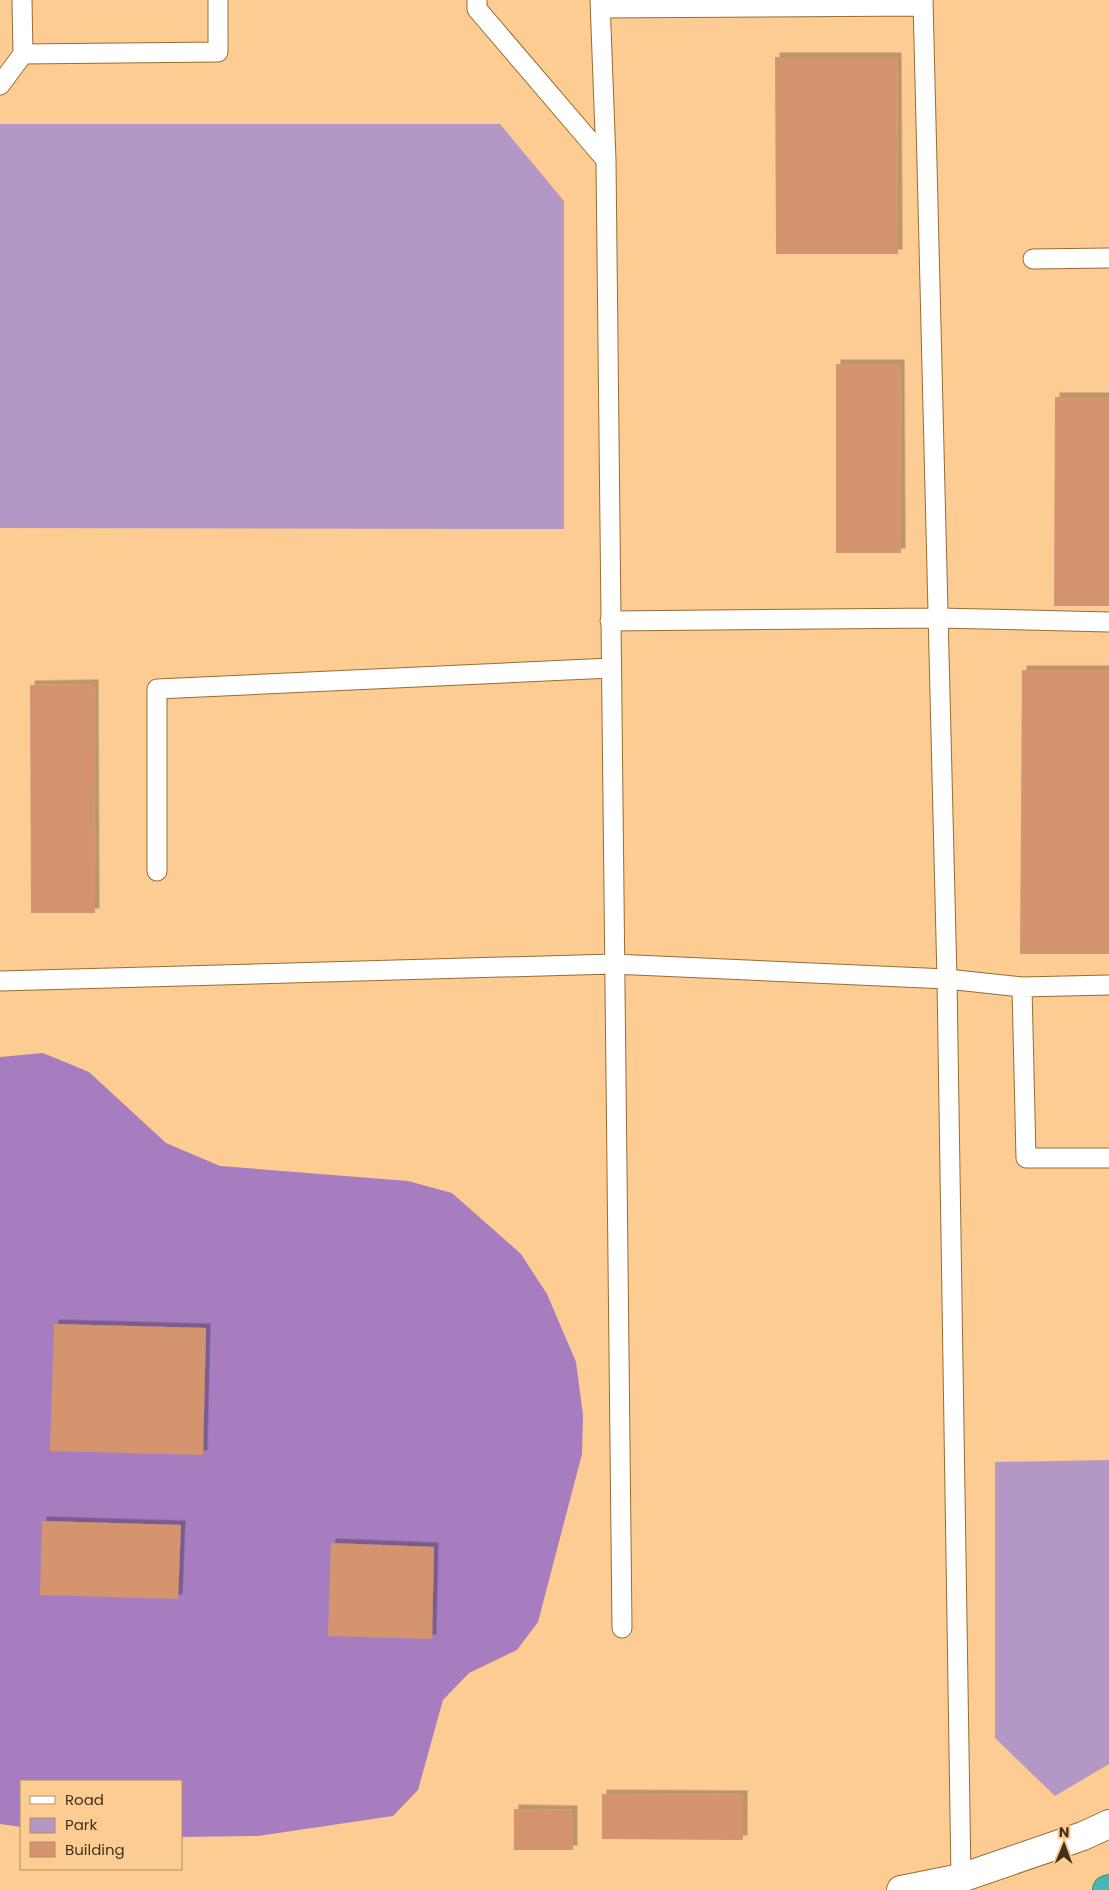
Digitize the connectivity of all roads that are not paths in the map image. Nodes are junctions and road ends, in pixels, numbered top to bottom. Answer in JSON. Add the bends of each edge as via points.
{"nodes":[{"id":1,"x":22,"y":0,"type":"edge"},
{"id":2,"x":218,"y":0,"type":"edge"},
{"id":3,"x":476,"y":0,"type":"edge"},
{"id":4,"x":923,"y":3,"type":"edge"},
{"id":5,"x":601,"y":4,"type":"edge"},
{"id":6,"x":23,"y":54,"type":"junction"},
{"id":7,"x":0,"y":85,"type":"edge"},
{"id":8,"x":606,"y":160,"type":"junction"},
{"id":9,"x":1109,"y":258,"type":"edge"},
{"id":10,"x":1033,"y":259,"type":"dead end"},
{"id":11,"x":938,"y":618,"type":"junction"},
{"id":12,"x":610,"y":620,"type":"junction"},
{"id":13,"x":1109,"y":622,"type":"edge"},
{"id":14,"x":611,"y":668,"type":"junction"},
{"id":15,"x":157,"y":871,"type":"dead end"},
{"id":16,"x":613,"y":964,"type":"junction"},
{"id":17,"x":947,"y":979,"type":"junction"},
{"id":18,"x":0,"y":981,"type":"edge"},
{"id":19,"x":1109,"y":985,"type":"edge"},
{"id":20,"x":1022,"y":987,"type":"junction"},
{"id":21,"x":1109,"y":1158,"type":"edge"},
{"id":22,"x":622,"y":1628,"type":"dead end"},
{"id":23,"x":1109,"y":1824,"type":"edge"},
{"id":24,"x":963,"y":1884,"type":"edge"},
{"id":25,"x":901,"y":1890,"type":"edge"}],
"edges":[{"from":1,"to":6,"type":"lane"},
{"from":2,"to":6,"type":"lane","via":[[218,52]]},
{"from":3,"to":8,"type":"lane","via":[[477,9]]},
{"from":4,"to":5,"type":"lane"},
{"from":4,"to":11,"type":"lane"},
{"from":5,"to":8,"type":"lane"},
{"from":6,"to":7,"type":"lane"},
{"from":8,"to":12,"type":"lane"},
{"from":9,"to":10,"type":"lane"},
{"from":11,"to":12,"type":"lane"},
{"from":11,"to":13,"type":"lane"},
{"from":11,"to":17,"type":"lane"},
{"from":12,"to":14,"type":"lane"},
{"from":14,"to":15,"type":"lane","via":[[156,689]]},
{"from":14,"to":16,"type":"lane"},
{"from":16,"to":17,"type":"lane"},
{"from":16,"to":18,"type":"lane"},
{"from":16,"to":22,"type":"lane"},
{"from":17,"to":20,"type":"lane"},
{"from":17,"to":24,"type":"lane"},
{"from":19,"to":20,"type":"lane"},
{"from":20,"to":21,"type":"lane","via":[[1026,1158]]},
{"from":23,"to":24,"type":"street"},
{"from":24,"to":25,"type":"street"}]}
